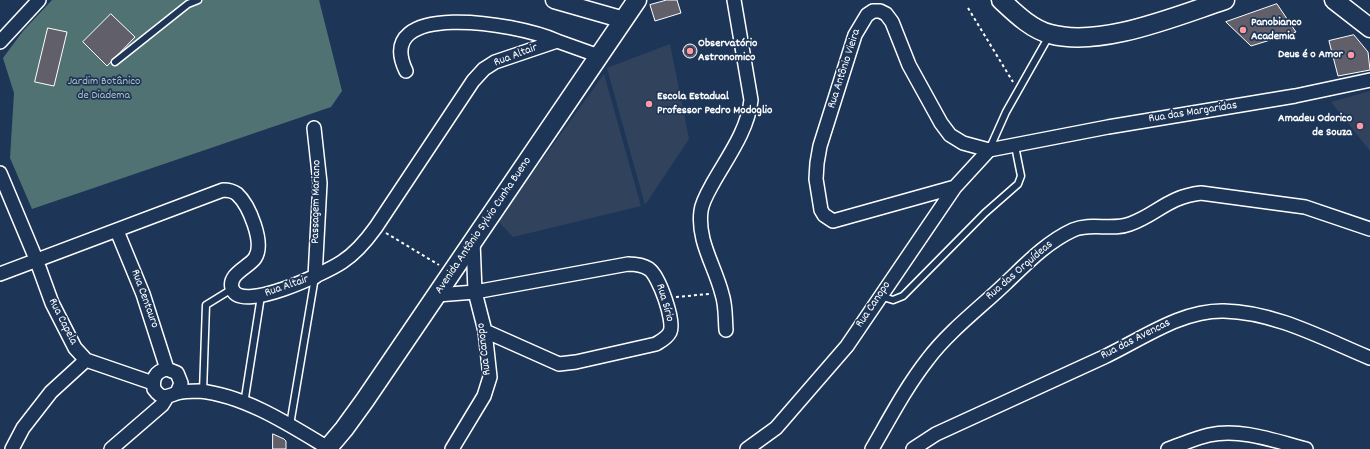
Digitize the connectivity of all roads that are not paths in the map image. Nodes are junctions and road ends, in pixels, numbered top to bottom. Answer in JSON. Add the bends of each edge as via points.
{"nodes":[{"id":1,"x":39,"y":0,"type":"edge"},
{"id":2,"x":198,"y":0,"type":"edge"},
{"id":3,"x":554,"y":0,"type":"edge"},
{"id":4,"x":637,"y":0,"type":"edge"},
{"id":5,"x":734,"y":0,"type":"edge"},
{"id":6,"x":1001,"y":0,"type":"edge"},
{"id":7,"x":1225,"y":0,"type":"edge"},
{"id":8,"x":1334,"y":0,"type":"edge"},
{"id":9,"x":1359,"y":0,"type":"edge"},
{"id":10,"x":454,"y":10,"type":"dead end"},
{"id":11,"x":413,"y":17,"type":"dead end"},
{"id":12,"x":624,"y":20,"type":"junction"},
{"id":13,"x":1365,"y":24,"type":"edge"},
{"id":14,"x":1050,"y":34,"type":"junction"},
{"id":15,"x":557,"y":40,"type":"junction"},
{"id":16,"x":0,"y":42,"type":"edge"},
{"id":17,"x":599,"y":56,"type":"junction"},
{"id":18,"x":115,"y":62,"type":"dead end"},
{"id":19,"x":406,"y":71,"type":"dead end"},
{"id":20,"x":1370,"y":80,"type":"edge"},
{"id":21,"x":314,"y":128,"type":"dead end"},
{"id":22,"x":1015,"y":146,"type":"junction"},
{"id":23,"x":989,"y":150,"type":"junction"},
{"id":24,"x":0,"y":173,"type":"edge"},
{"id":25,"x":955,"y":187,"type":"junction"},
{"id":26,"x":1370,"y":229,"type":"edge"},
{"id":27,"x":117,"y":231,"type":"junction"},
{"id":28,"x":473,"y":241,"type":"junction"},
{"id":29,"x":36,"y":259,"type":"junction"},
{"id":30,"x":0,"y":274,"type":"edge"},
{"id":31,"x":315,"y":277,"type":"junction"},
{"id":32,"x":232,"y":289,"type":"junction"},
{"id":33,"x":475,"y":292,"type":"junction"},
{"id":34,"x":437,"y":295,"type":"junction"},
{"id":35,"x":261,"y":296,"type":"junction"},
{"id":36,"x":880,"y":296,"type":"junction"},
{"id":37,"x":726,"y":330,"type":"dead end"},
{"id":38,"x":485,"y":331,"type":"junction"},
{"id":39,"x":1370,"y":358,"type":"edge"},
{"id":40,"x":86,"y":360,"type":"junction"},
{"id":41,"x":167,"y":369,"type":"junction"},
{"id":42,"x":180,"y":378,"type":"junction"},
{"id":43,"x":153,"y":383,"type":"junction"},
{"id":44,"x":201,"y":392,"type":"junction"},
{"id":45,"x":172,"y":395,"type":"junction"},
{"id":46,"x":244,"y":404,"type":"junction"},
{"id":47,"x":290,"y":425,"type":"junction"},
{"id":48,"x":327,"y":448,"type":"edge"},
{"id":49,"x":12,"y":449,"type":"edge"},
{"id":50,"x":111,"y":449,"type":"edge"},
{"id":51,"x":452,"y":449,"type":"edge"},
{"id":52,"x":747,"y":449,"type":"edge"},
{"id":53,"x":872,"y":449,"type":"edge"},
{"id":54,"x":914,"y":449,"type":"edge"},
{"id":55,"x":1168,"y":449,"type":"edge"},
{"id":56,"x":1306,"y":449,"type":"edge"}],
"edges":[{"from":1,"to":16,"type":"street"},
{"from":2,"to":18,"type":"lane","via":[[188,4]]},
{"from":3,"to":12,"type":"street"},
{"from":4,"to":12,"type":"main road","name":"Avenida Antônio Sylvio Cunha Bueno"},
{"from":5,"to":37,"type":"street","via":[[751,100],[750,112],[706,196],[701,210],[700,226],[722,294]]},
{"from":6,"to":14,"type":"main road","via":[[1033,27]]},
{"from":7,"to":14,"type":"main road","via":[[1142,27],[1094,37]]},
{"from":8,"to":13,"type":"main road"},
{"from":9,"to":13,"type":"main road"},
{"from":10,"to":15,"type":"street","via":[[510,22]]},
{"from":11,"to":19,"type":"street","via":[[406,25],[400,44]]},
{"from":12,"to":17,"type":"main road","name":"Avenida Antônio Sylvio Cunha Bueno"},
{"from":14,"to":23,"type":"lane","via":[[1018,90]]},
{"from":15,"to":17,"type":"street"},
{"from":15,"to":31,"type":"street","name":"Rua Altair","via":[[495,62],[484,69],[473,81],[376,228],[359,249],[342,263]]},
{"from":17,"to":28,"type":"main road","name":"Avenida Antônio Sylvio Cunha Bueno"},
{"from":20,"to":22,"type":"street","name":"Rua das Margaridas","via":[[1295,96],[1108,127]]},
{"from":21,"to":31,"type":"street","name":"Passagem Mariano","via":[[320,183]]},
{"from":22,"to":23,"type":"street","name":"Rua das Margaridas"},
{"from":22,"to":36,"type":"lane","via":[[1021,176],[1018,184],[985,213],[903,296],[893,300]]},
{"from":23,"to":25,"type":"street","name":"Rua Canopo"},
{"from":23,"to":25,"type":"street","name":"Rua Antônio Vieira","via":[[962,143],[950,135],[909,65],[892,22],[886,14],[874,11],[861,23],[855,35],[820,146],[816,179],[821,210],[824,216],[833,221]]},
{"from":24,"to":29,"type":"street","name":"Rua Capela"},
{"from":25,"to":36,"type":"street","name":"Rua Canopo"},
{"from":26,"to":53,"type":"street","name":"Rua das Orquídeas","via":[[1305,208],[1201,192],[1174,199],[1142,220],[1127,225],[1090,226],[1075,230],[1060,237],[1037,254],[928,358]]},
{"from":27,"to":29,"type":"street"},
{"from":27,"to":32,"type":"street","via":[[223,190],[230,190],[246,205],[260,241],[255,259],[238,272],[231,283]]},
{"from":27,"to":41,"type":"street","name":"Rua Centauro","via":[[143,294]]},
{"from":28,"to":33,"type":"street","name":"Rua Canopo"},
{"from":28,"to":34,"type":"main road","name":"Avenida Antônio Sylvio Cunha Bueno"},
{"from":29,"to":30,"type":"street"},
{"from":29,"to":40,"type":"street","name":"Rua Capela","via":[[52,303],[75,348]]},
{"from":31,"to":35,"type":"street","name":"Rua Altair"},
{"from":31,"to":47,"type":"lane"},
{"from":32,"to":35,"type":"street","name":"Rua Altair","via":[[243,298]]},
{"from":32,"to":44,"type":"lane","via":[[206,305]]},
{"from":33,"to":34,"type":"street","name":"Rua Sírio"},
{"from":33,"to":38,"type":"street","name":"Rua Canopo"},
{"from":33,"to":38,"type":"street","name":"Rua Sírio","via":[[628,264],[639,265],[649,269],[656,276],[672,322],[670,332],[656,344],[559,364]]},
{"from":34,"to":48,"type":"main road","name":"Avenida Antônio Sylvio Cunha Bueno","via":[[344,429]]},
{"from":35,"to":46,"type":"lane"},
{"from":36,"to":52,"type":"street","name":"Rua Canopo","via":[[847,346],[776,428]]},
{"from":38,"to":51,"type":"street","name":"Rua Canopo","via":[[490,377],[484,396]]},
{"from":39,"to":54,"type":"street","name":"Rua das Avencas","via":[[1254,314],[1223,311],[1200,314],[1176,320],[1105,356],[936,434]]},
{"from":40,"to":43,"type":"street"},
{"from":40,"to":49,"type":"street","via":[[51,392]]},
{"from":41,"to":42,"type":"street","via":[[177,373]]},
{"from":41,"to":43,"type":"street","via":[[157,373]]},
{"from":42,"to":44,"type":"street"},
{"from":42,"to":45,"type":"street","via":[[181,383]]},
{"from":43,"to":45,"type":"street","via":[[157,393]]},
{"from":44,"to":45,"type":"street"},
{"from":44,"to":46,"type":"street"},
{"from":45,"to":50,"type":"street"},
{"from":46,"to":47,"type":"street"},
{"from":47,"to":48,"type":"street"},
{"from":55,"to":56,"type":"street","via":[[1210,435],[1232,434],[1251,435]]}]}
